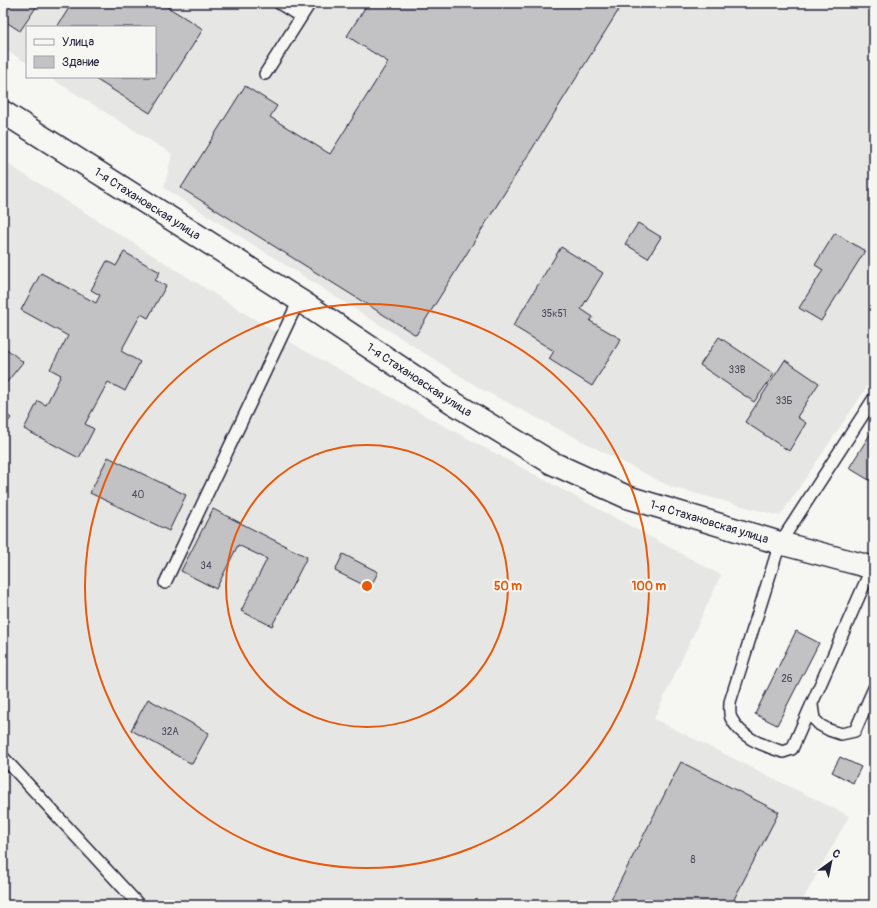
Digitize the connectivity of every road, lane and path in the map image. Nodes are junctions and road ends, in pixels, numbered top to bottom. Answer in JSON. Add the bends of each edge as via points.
{"nodes":[{"id":1,"x":279,"y":3,"type":"edge"},
{"id":2,"x":310,"y":3,"type":"edge"},
{"id":3,"x":301,"y":17,"type":"junction"},
{"id":4,"x":265,"y":74,"type":"dead end"},
{"id":5,"x":3,"y":112,"type":"edge"},
{"id":6,"x":299,"y":300,"type":"junction"},
{"id":7,"x":874,"y":398,"type":"edge"},
{"id":8,"x":780,"y":543,"type":"junction"},
{"id":9,"x":873,"y":568,"type":"edge"},
{"id":10,"x":165,"y":582,"type":"dead end"},
{"id":11,"x":874,"y":688,"type":"edge"},
{"id":12,"x":812,"y":704,"type":"junction"},
{"id":13,"x":3,"y":757,"type":"edge"},
{"id":14,"x":139,"y":905,"type":"edge"}],
"edges":[{"from":1,"to":3,"type":"lane"},
{"from":2,"to":3,"type":"lane"},
{"from":3,"to":4,"type":"lane"},
{"from":5,"to":6,"type":"main road","name":"1-я Стахановская улица"},
{"from":6,"to":8,"type":"main road","name":"1-я Стахановская улица","via":[[452,402],[552,463],[628,497]]},
{"from":6,"to":10,"type":"lane"},
{"from":7,"to":8,"type":"lane"},
{"from":8,"to":9,"type":"main road","name":"1-я Стахановская улица"},
{"from":8,"to":12,"type":"lane","via":[[730,702],[731,717],[744,735],[783,752],[792,749]]},
{"from":9,"to":12,"type":"lane"},
{"from":11,"to":12,"type":"lane","via":[[855,731],[841,734],[820,725],[814,719]]},
{"from":13,"to":14,"type":"lane"}]}
